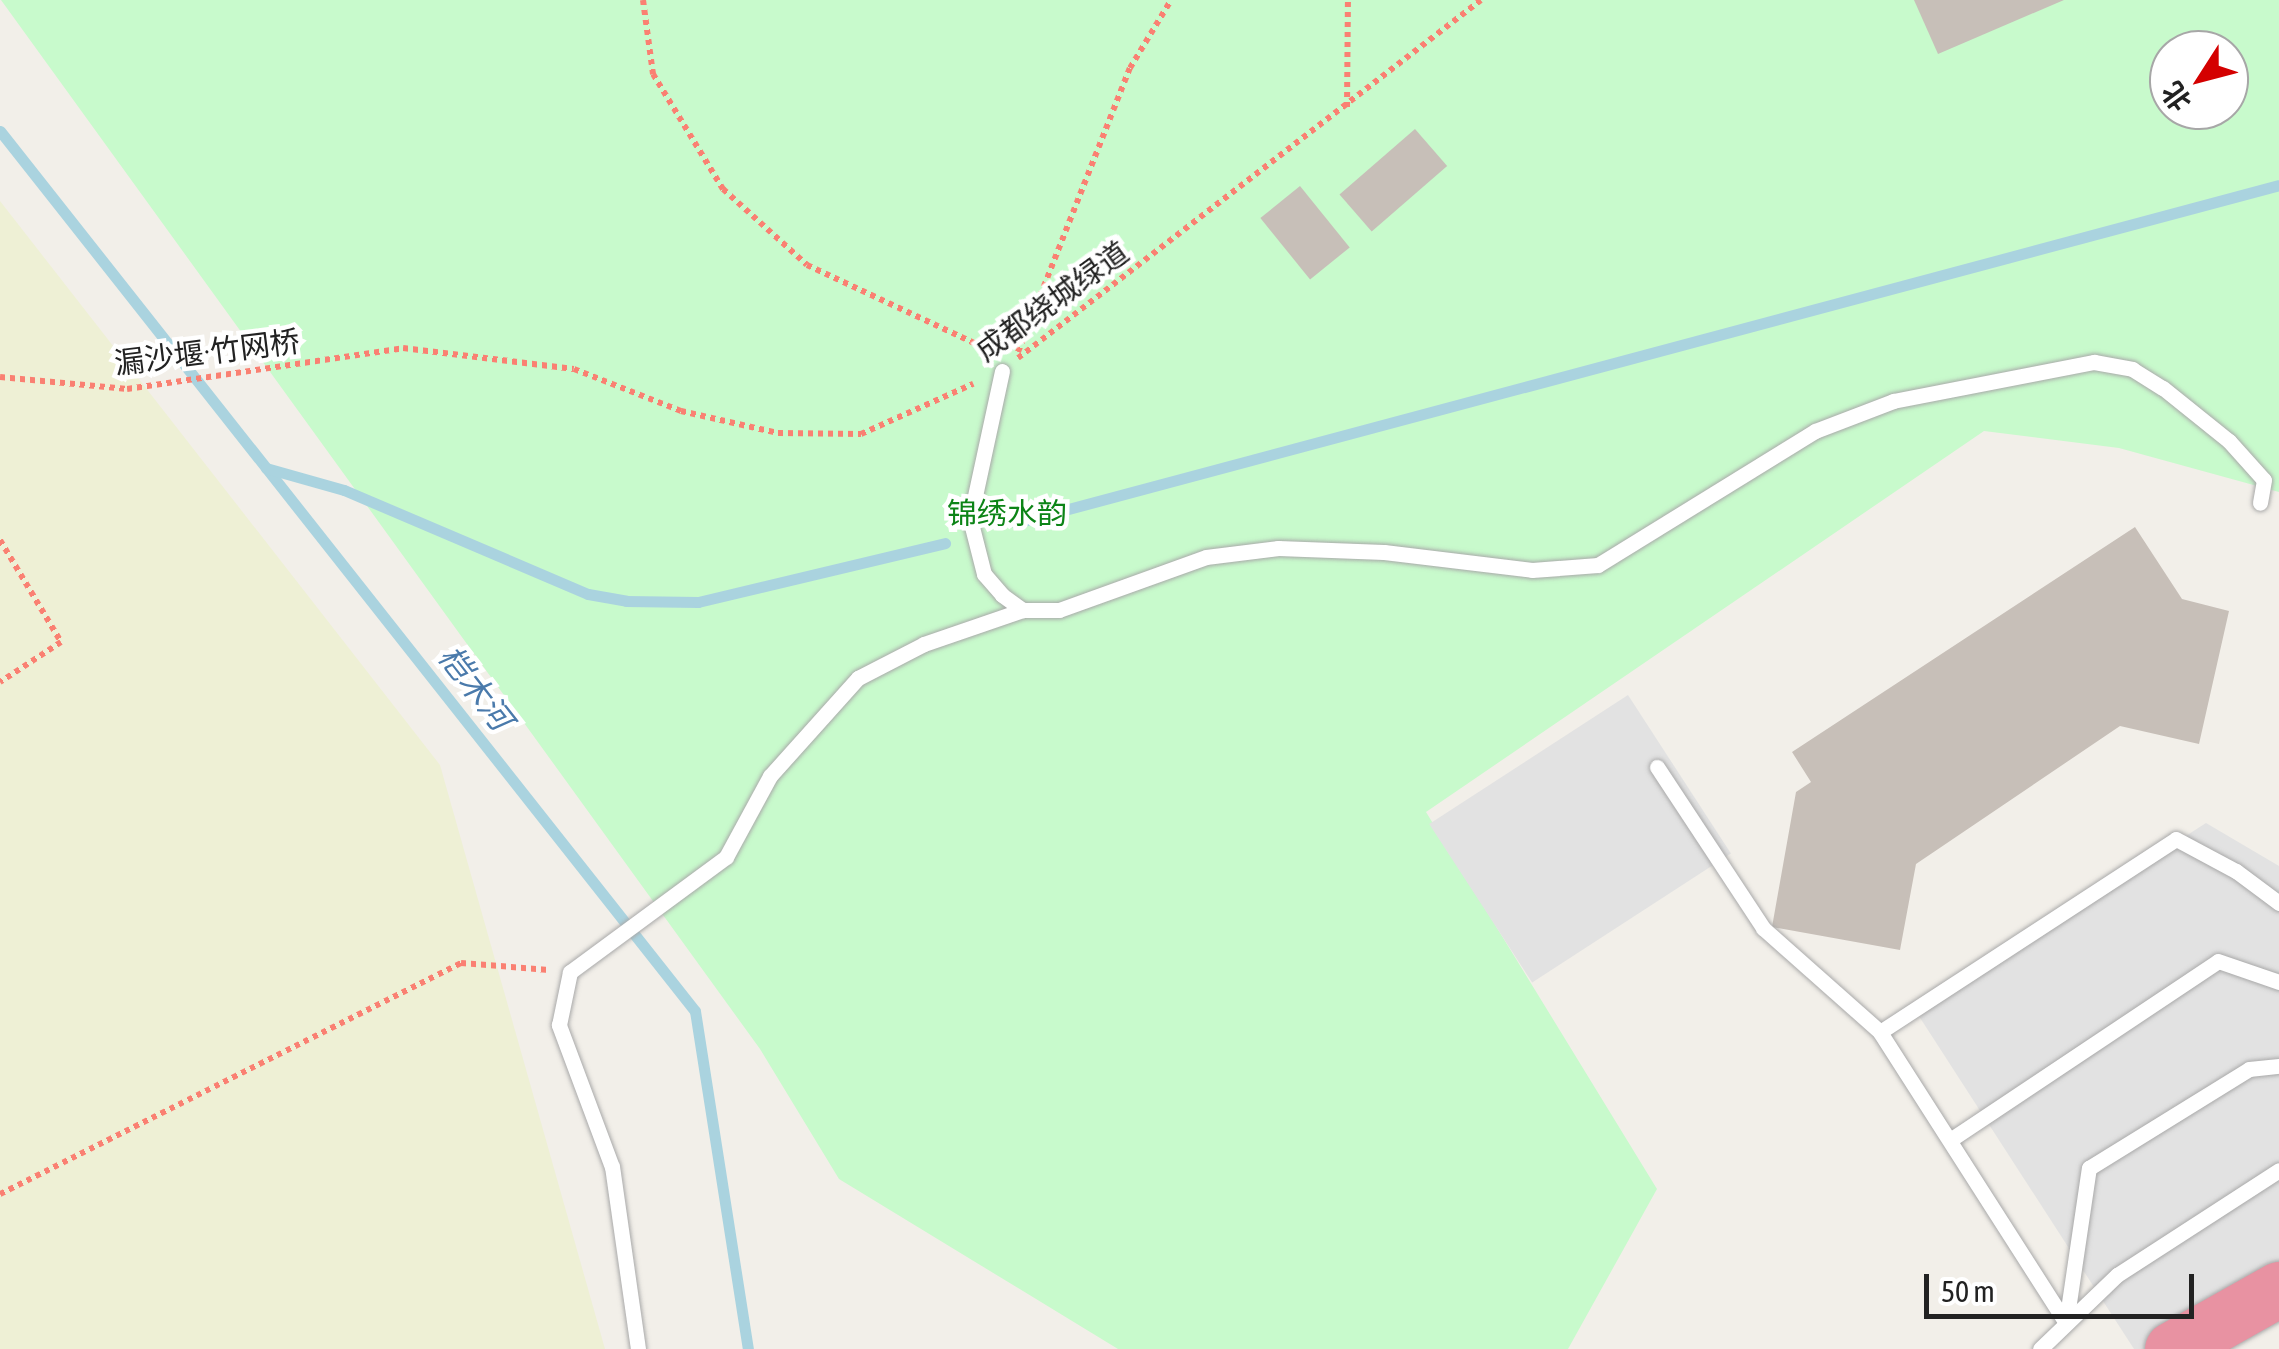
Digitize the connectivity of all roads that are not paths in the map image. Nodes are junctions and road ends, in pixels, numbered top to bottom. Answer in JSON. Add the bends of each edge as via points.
{"nodes":[{"id":1,"x":1008,"y":366,"type":"road end"},
{"id":2,"x":2260,"y":503,"type":"dead end"},
{"id":3,"x":1023,"y":610,"type":"junction"},
{"id":4,"x":1657,"y":767,"type":"dead end"},
{"id":5,"x":2279,"y":904,"type":"edge"},
{"id":6,"x":2279,"y":982,"type":"edge"},
{"id":7,"x":1880,"y":1032,"type":"junction"},
{"id":8,"x":2279,"y":1066,"type":"edge"},
{"id":9,"x":1950,"y":1140,"type":"junction"},
{"id":10,"x":2279,"y":1170,"type":"edge"},
{"id":11,"x":2279,"y":1289,"type":"edge"},
{"id":12,"x":2066,"y":1323,"type":"junction"},
{"id":13,"x":638,"y":1349,"type":"edge"},
{"id":14,"x":2040,"y":1349,"type":"edge"},
{"id":15,"x":2172,"y":1349,"type":"edge"}],
"edges":[{"from":1,"to":3,"type":"lane","via":[[970,519],[984,574]]},
{"from":2,"to":3,"type":"lane","via":[[2264,480],[2229,441],[2132,369],[2094,362],[1893,400],[1815,431],[1598,565],[1532,570],[1384,552],[1278,548],[1206,557],[1059,610]]},
{"from":3,"to":13,"type":"lane","via":[[924,644],[858,678],[770,776],[726,857],[570,972],[559,1025],[612,1168]]},
{"from":4,"to":7,"type":"lane","via":[[1764,928]]},
{"from":5,"to":7,"type":"lane","via":[[2176,839]]},
{"from":6,"to":9,"type":"lane","via":[[2218,961]]},
{"from":7,"to":9,"type":"lane"},
{"from":8,"to":12,"type":"lane","via":[[2249,1068],[2089,1168]]},
{"from":9,"to":12,"type":"lane"},
{"from":10,"to":12,"type":"lane","via":[[2117,1275]]},
{"from":11,"to":15,"type":"highway"},
{"from":12,"to":14,"type":"lane"}]}
